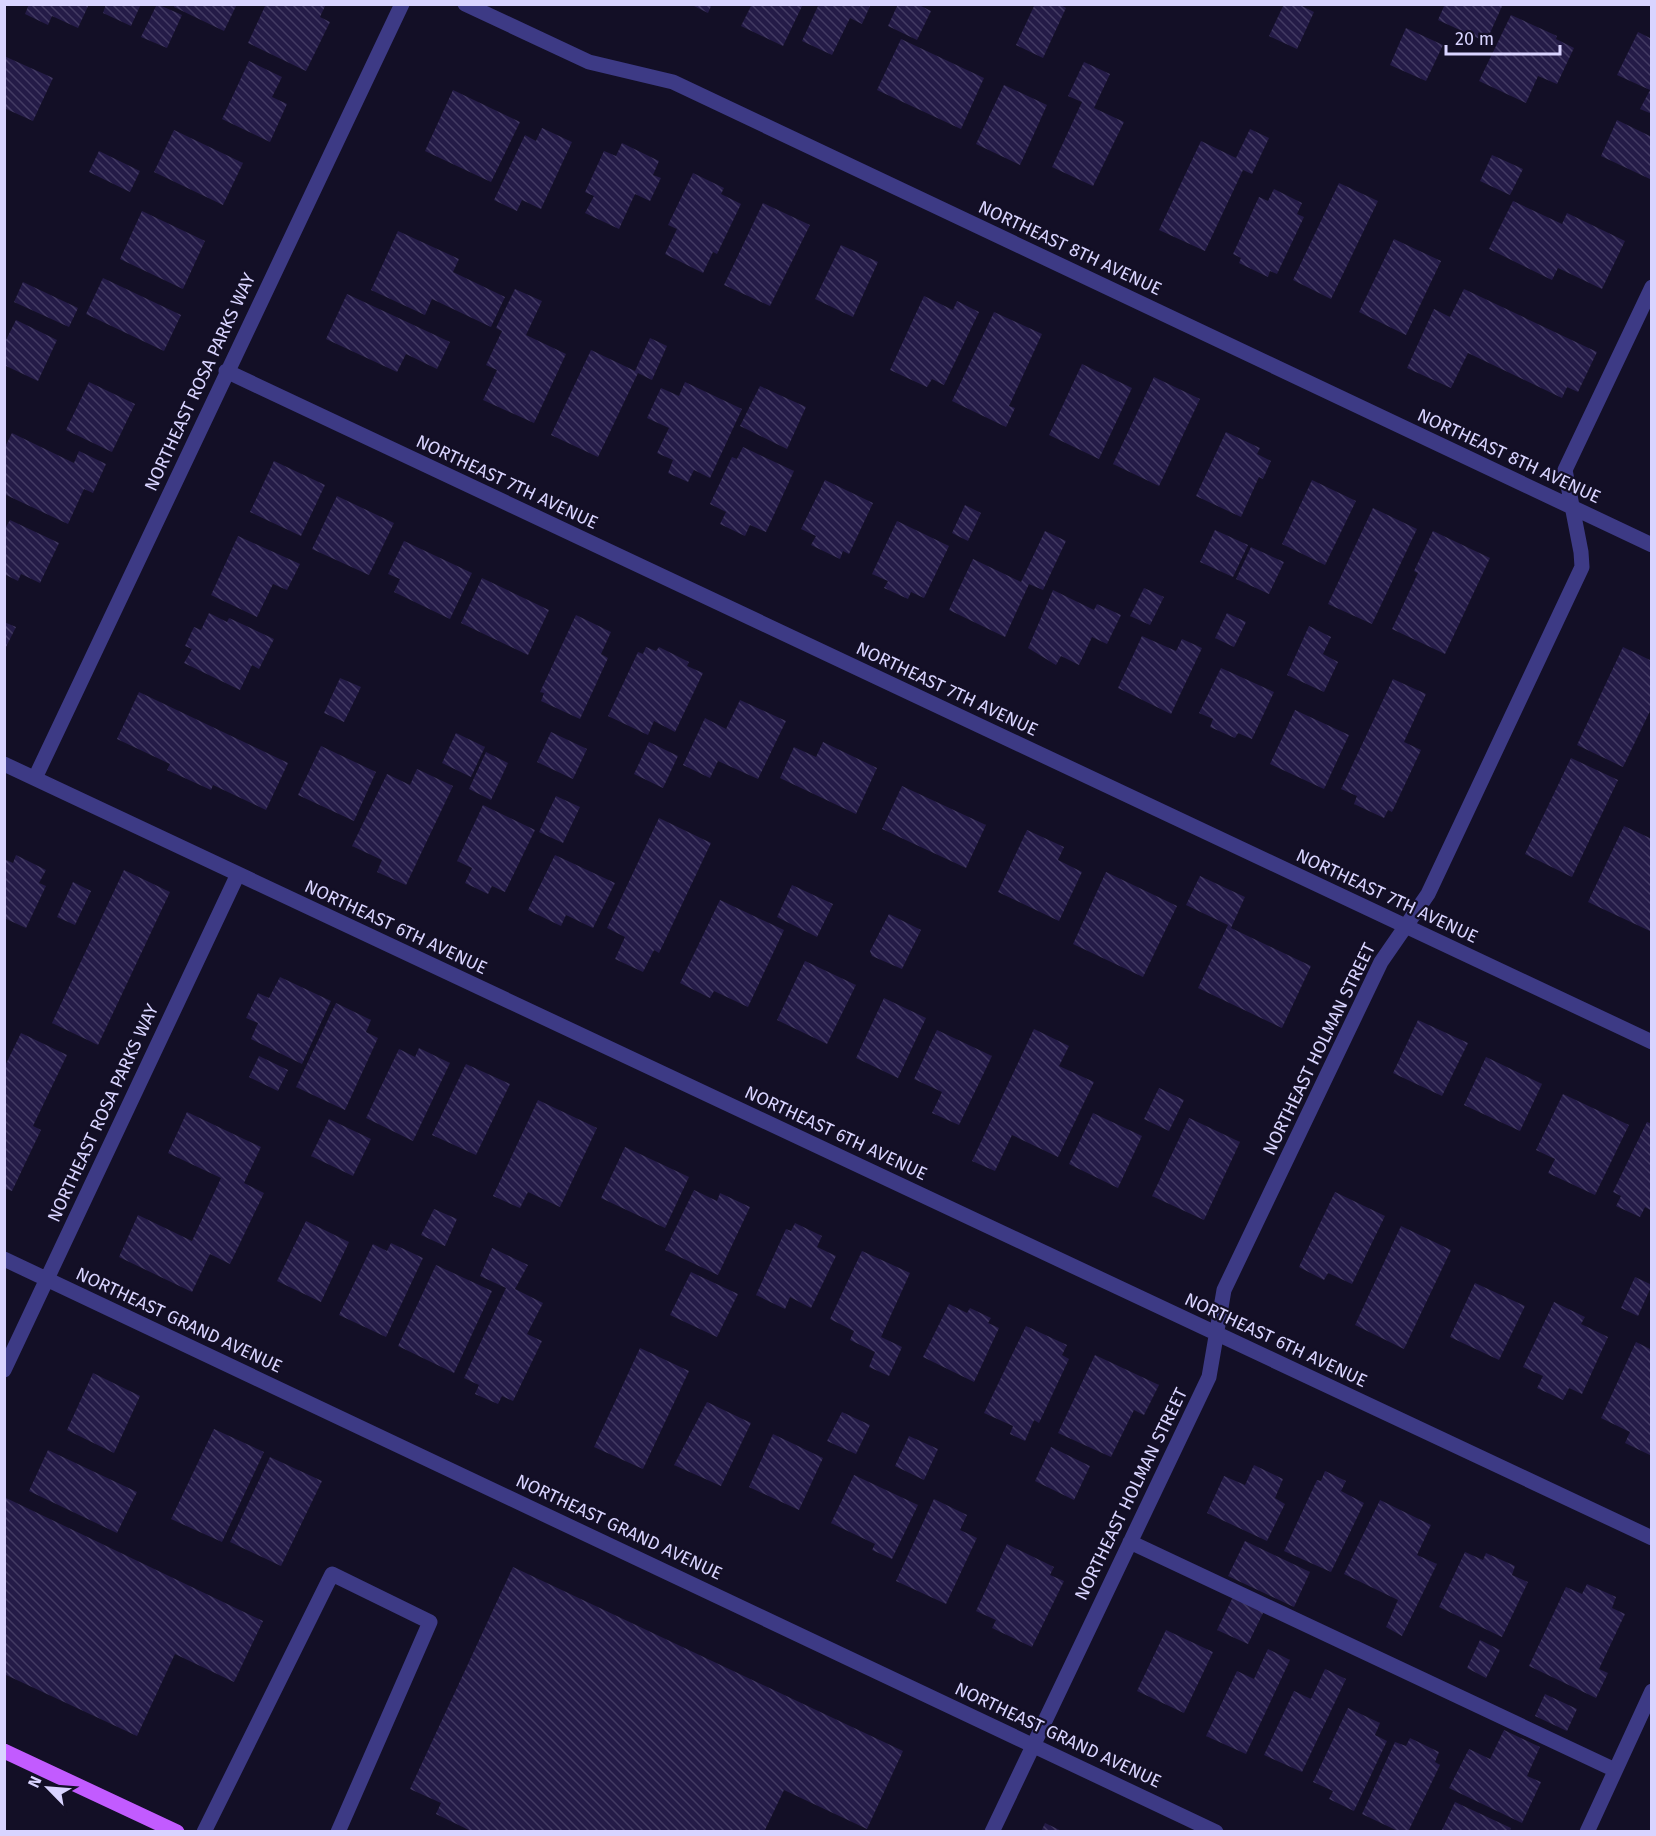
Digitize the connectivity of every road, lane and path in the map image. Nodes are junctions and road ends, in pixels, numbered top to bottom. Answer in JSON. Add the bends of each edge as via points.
{"nodes":[{"id":1,"x":402,"y":4,"type":"edge"},
{"id":2,"x":465,"y":4,"type":"edge"},
{"id":3,"x":1652,"y":287,"type":"edge"},
{"id":4,"x":226,"y":371,"type":"junction"},
{"id":5,"x":1572,"y":507,"type":"junction"},
{"id":6,"x":1652,"y":545,"type":"edge"},
{"id":7,"x":4,"y":764,"type":"edge"},
{"id":8,"x":35,"y":778,"type":"junction"},
{"id":9,"x":238,"y":874,"type":"junction"},
{"id":10,"x":1406,"y":927,"type":"junction"},
{"id":11,"x":1652,"y":1042,"type":"edge"},
{"id":12,"x":4,"y":1259,"type":"edge"},
{"id":13,"x":47,"y":1278,"type":"junction"},
{"id":14,"x":1216,"y":1333,"type":"junction"},
{"id":15,"x":4,"y":1370,"type":"edge"},
{"id":16,"x":1652,"y":1538,"type":"edge"},
{"id":17,"x":1130,"y":1542,"type":"junction"},
{"id":18,"x":1652,"y":1691,"type":"edge"},
{"id":19,"x":1033,"y":1745,"type":"junction"},
{"id":20,"x":4,"y":1751,"type":"edge"},
{"id":21,"x":1615,"y":1770,"type":"junction"},
{"id":22,"x":177,"y":1832,"type":"edge"},
{"id":23,"x":204,"y":1832,"type":"edge"},
{"id":24,"x":338,"y":1832,"type":"edge"},
{"id":25,"x":992,"y":1832,"type":"edge"},
{"id":26,"x":1216,"y":1832,"type":"edge"},
{"id":27,"x":1587,"y":1832,"type":"edge"}],
"edges":[{"from":1,"to":4,"type":"street","name":"NORTHEAST ROSA PARKS WAY"},
{"from":2,"to":5,"type":"street","name":"NORTHEAST 8TH AVENUE","via":[[589,62],[673,82]]},
{"from":3,"to":5,"type":"street","name":"NORTHEAST HOLMAN STREET","via":[[1565,470]]},
{"from":4,"to":8,"type":"street","name":"NORTHEAST ROSA PARKS WAY"},
{"from":4,"to":10,"type":"street","name":"NORTHEAST 7TH AVENUE"},
{"from":5,"to":6,"type":"street","name":"NORTHEAST 8TH AVENUE"},
{"from":5,"to":10,"type":"street","name":"NORTHEAST HOLMAN STREET","via":[[1582,567],[1428,894]]},
{"from":7,"to":8,"type":"street","name":"NORTHEAST 6TH AVENUE"},
{"from":8,"to":9,"type":"street","name":"NORTHEAST 6TH AVENUE"},
{"from":9,"to":13,"type":"street","name":"NORTHEAST ROSA PARKS WAY"},
{"from":9,"to":14,"type":"street","name":"NORTHEAST 6TH AVENUE"},
{"from":10,"to":11,"type":"street","name":"NORTHEAST 7TH AVENUE"},
{"from":10,"to":14,"type":"street","name":"NORTHEAST HOLMAN STREET","via":[[1381,962],[1224,1290]]},
{"from":12,"to":13,"type":"street","name":"NORTHEAST GRAND AVENUE"},
{"from":13,"to":15,"type":"street","name":"NORTHEAST ROSA PARKS WAY"},
{"from":13,"to":19,"type":"street","name":"NORTHEAST GRAND AVENUE"},
{"from":14,"to":16,"type":"street","name":"NORTHEAST 6TH AVENUE"},
{"from":14,"to":17,"type":"street","name":"NORTHEAST HOLMAN STREET","via":[[1209,1377]]},
{"from":17,"to":19,"type":"street","name":"NORTHEAST HOLMAN STREET"},
{"from":17,"to":21,"type":"street"},
{"from":18,"to":21,"type":"street"},
{"from":19,"to":25,"type":"street","name":"NORTHEAST HOLMAN STREET"},
{"from":19,"to":26,"type":"street","name":"NORTHEAST GRAND AVENUE"},
{"from":20,"to":22,"type":"main road"},
{"from":21,"to":27,"type":"street"},
{"from":23,"to":24,"type":"street","via":[[332,1574],[430,1622]]}]}
